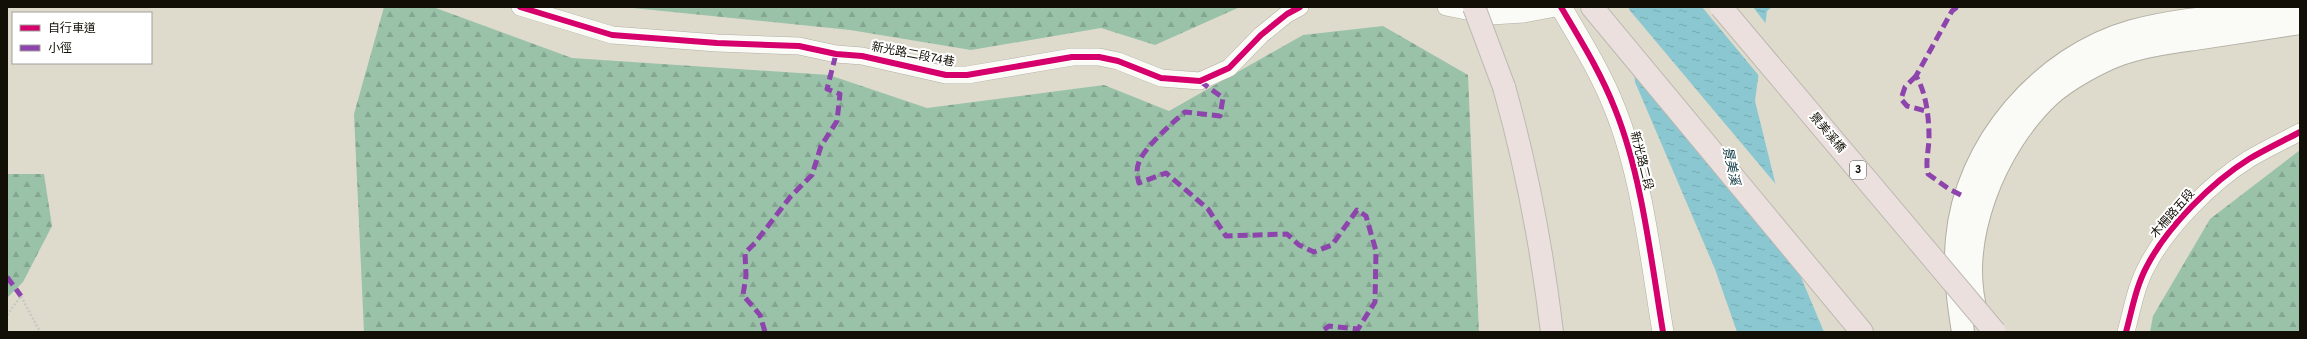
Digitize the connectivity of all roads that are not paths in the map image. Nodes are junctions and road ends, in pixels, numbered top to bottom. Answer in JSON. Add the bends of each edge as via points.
{"nodes":[{"id":1,"x":520,"y":7,"type":"edge"},
{"id":2,"x":1300,"y":7,"type":"edge"},
{"id":3,"x":1446,"y":7,"type":"edge"},
{"id":4,"x":1474,"y":7,"type":"edge"},
{"id":5,"x":1561,"y":7,"type":"edge"},
{"id":6,"x":1592,"y":7,"type":"edge"},
{"id":7,"x":1721,"y":7,"type":"edge"},
{"id":8,"x":2294,"y":7,"type":"edge"},
{"id":9,"x":2300,"y":23,"type":"edge"},
{"id":10,"x":2300,"y":132,"type":"edge"},
{"id":11,"x":1552,"y":332,"type":"edge"},
{"id":12,"x":1663,"y":332,"type":"edge"},
{"id":13,"x":1862,"y":332,"type":"edge"},
{"id":14,"x":1963,"y":332,"type":"edge"},
{"id":15,"x":1982,"y":332,"type":"edge"},
{"id":16,"x":1995,"y":332,"type":"edge"},
{"id":17,"x":2126,"y":332,"type":"edge"}],
"edges":[{"from":1,"to":2,"type":"street","name":"新光路二段74巷","via":[[612,35],[799,46],[836,54],[862,56],[946,75],[967,75],[1072,57],[1099,57],[1118,61],[1161,78],[1200,81],[1229,68],[1262,35],[1287,14]]},
{"from":3,"to":5,"type":"street","via":[[1491,16],[1524,14]]},
{"from":4,"to":11,"type":"highway","bridge":true,"via":[[1504,87],[1521,146],[1534,208]]},
{"from":5,"to":12,"type":"street","name":"新光路二段","via":[[1599,71],[1625,136],[1637,186]]},
{"from":6,"to":13,"type":"highway"},
{"from":7,"to":16,"type":"highway","name":"景美溪橋","number":"3","bridge":true},
{"from":8,"to":14,"type":"main road","via":[[2131,31],[2076,56],[2046,77],[1997,132],[1977,164],[1965,197],[1957,238],[1955,283]]},
{"from":9,"to":15,"type":"main road","via":[[2156,44],[2120,54],[2089,69],[2051,95],[2026,123],[2003,156],[1980,209],[1975,236],[1971,296]]},
{"from":10,"to":17,"type":"street","name":"木柵路五段","via":[[2248,160],[2204,195],[2165,238],[2147,265],[2136,292]]}]}
